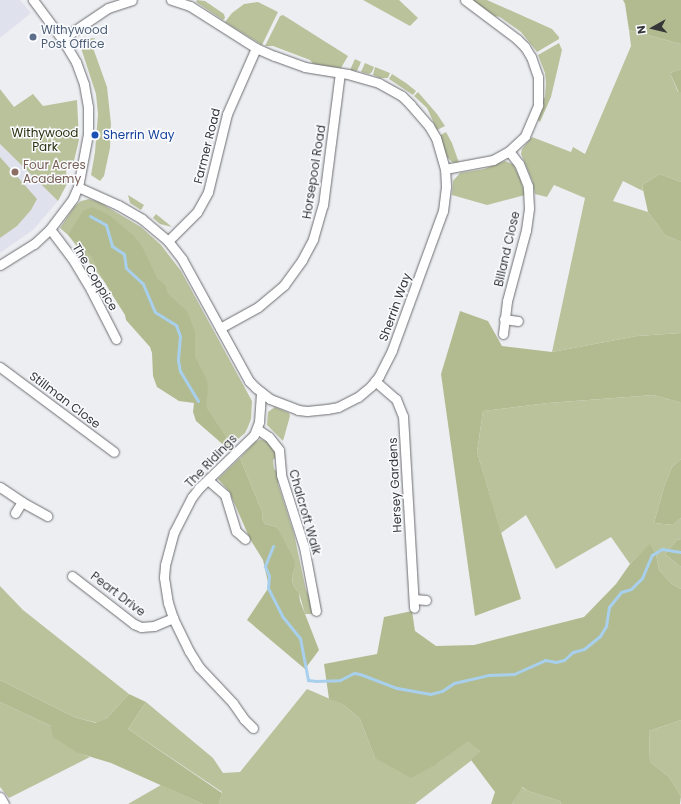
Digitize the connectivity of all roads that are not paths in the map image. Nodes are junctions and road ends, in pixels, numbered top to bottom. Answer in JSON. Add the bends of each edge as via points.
{"nodes":[{"id":1,"x":33,"y":0,"type":"edge"},
{"id":2,"x":132,"y":0,"type":"edge"},
{"id":3,"x":171,"y":0,"type":"edge"},
{"id":4,"x":465,"y":0,"type":"edge"},
{"id":5,"x":62,"y":39,"type":"junction"},
{"id":6,"x":256,"y":48,"type":"junction"},
{"id":7,"x":340,"y":73,"type":"junction"},
{"id":8,"x":509,"y":151,"type":"junction"},
{"id":9,"x":445,"y":169,"type":"junction"},
{"id":10,"x":78,"y":187,"type":"junction"},
{"id":11,"x":50,"y":229,"type":"junction"},
{"id":12,"x":168,"y":241,"type":"junction"},
{"id":13,"x":0,"y":265,"type":"edge"},
{"id":14,"x":504,"y":319,"type":"junction"},
{"id":15,"x":518,"y":322,"type":"dead end"},
{"id":16,"x":220,"y":328,"type":"junction"},
{"id":17,"x":502,"y":334,"type":"dead end"},
{"id":18,"x":116,"y":340,"type":"dead end"},
{"id":19,"x":0,"y":367,"type":"edge"},
{"id":20,"x":375,"y":381,"type":"junction"},
{"id":21,"x":261,"y":392,"type":"junction"},
{"id":22,"x":257,"y":429,"type":"junction"},
{"id":23,"x":114,"y":452,"type":"dead end"},
{"id":24,"x":208,"y":480,"type":"junction"},
{"id":25,"x":0,"y":487,"type":"edge"},
{"id":26,"x":22,"y":502,"type":"junction"},
{"id":27,"x":15,"y":513,"type":"dead end"},
{"id":28,"x":48,"y":516,"type":"dead end"},
{"id":29,"x":245,"y":539,"type":"dead end"},
{"id":30,"x":72,"y":576,"type":"dead end"},
{"id":31,"x":426,"y":600,"type":"dead end"},
{"id":32,"x":316,"y":611,"type":"dead end"},
{"id":33,"x":173,"y":618,"type":"junction"},
{"id":34,"x":253,"y":728,"type":"dead end"},
{"id":35,"x":0,"y":797,"type":"edge"},
{"id":36,"x":4,"y":804,"type":"edge"}],
"edges":[{"from":1,"to":5,"type":"street"},
{"from":2,"to":5,"type":"street","via":[[108,8]]},
{"from":3,"to":6,"type":"street","name":"Sherrin Way","via":[[190,6]]},
{"from":4,"to":8,"type":"street","via":[[517,39],[525,47],[534,64],[539,89],[538,105],[525,136]]},
{"from":5,"to":10,"type":"street","via":[[76,62],[84,84],[88,107],[88,134]]},
{"from":6,"to":7,"type":"street","name":"Sherrin Way","via":[[293,63]]},
{"from":6,"to":12,"type":"street","name":"Farmer Road","via":[[227,114],[208,192],[196,212]]},
{"from":7,"to":9,"type":"street","name":"Sherrin Way","via":[[379,83],[402,96],[429,126]]},
{"from":7,"to":16,"type":"street","name":"Horsepool Road","via":[[323,205],[307,251],[284,285],[258,307]]},
{"from":8,"to":9,"type":"street","via":[[493,160]]},
{"from":8,"to":14,"type":"street","name":"Billand Close","via":[[519,164],[530,197],[526,230]]},
{"from":9,"to":20,"type":"street","name":"Sherrin Way","via":[[442,216],[392,350]]},
{"from":10,"to":11,"type":"street"},
{"from":10,"to":12,"type":"street","name":"Sherrin Way","via":[[142,219]]},
{"from":11,"to":13,"type":"street","via":[[34,244]]},
{"from":11,"to":18,"type":"street","name":"The Coppice","via":[[76,264]]},
{"from":12,"to":16,"type":"street","name":"Sherrin Way","via":[[182,259]]},
{"from":14,"to":15,"type":"street"},
{"from":14,"to":17,"type":"street","name":"Billand Close"},
{"from":16,"to":21,"type":"street","name":"Sherrin Way","via":[[250,381]]},
{"from":19,"to":23,"type":"street","name":"Stillman Close"},
{"from":20,"to":21,"type":"street","name":"Sherrin Way","via":[[365,392],[338,407],[307,411],[288,407]]},
{"from":20,"to":31,"type":"street","name":"Hersey Gardens","via":[[396,399],[403,416],[414,604]]},
{"from":21,"to":22,"type":"street"},
{"from":22,"to":24,"type":"street","name":"The Ridings"},
{"from":22,"to":32,"type":"street","name":"Chalcroft Walk","via":[[269,436],[278,450],[281,475],[304,547]]},
{"from":24,"to":29,"type":"street","via":[[224,495],[236,531]]},
{"from":24,"to":33,"type":"street","name":"The Ridings","via":[[192,497],[168,548],[164,577]]},
{"from":25,"to":26,"type":"street"},
{"from":26,"to":27,"type":"street"},
{"from":26,"to":28,"type":"street"},
{"from":30,"to":33,"type":"street","name":"Peart Drive","via":[[141,627],[154,626]]},
{"from":33,"to":34,"type":"street","name":"The Ridings","via":[[200,667]]},
{"from":35,"to":36,"type":"street"}]}
